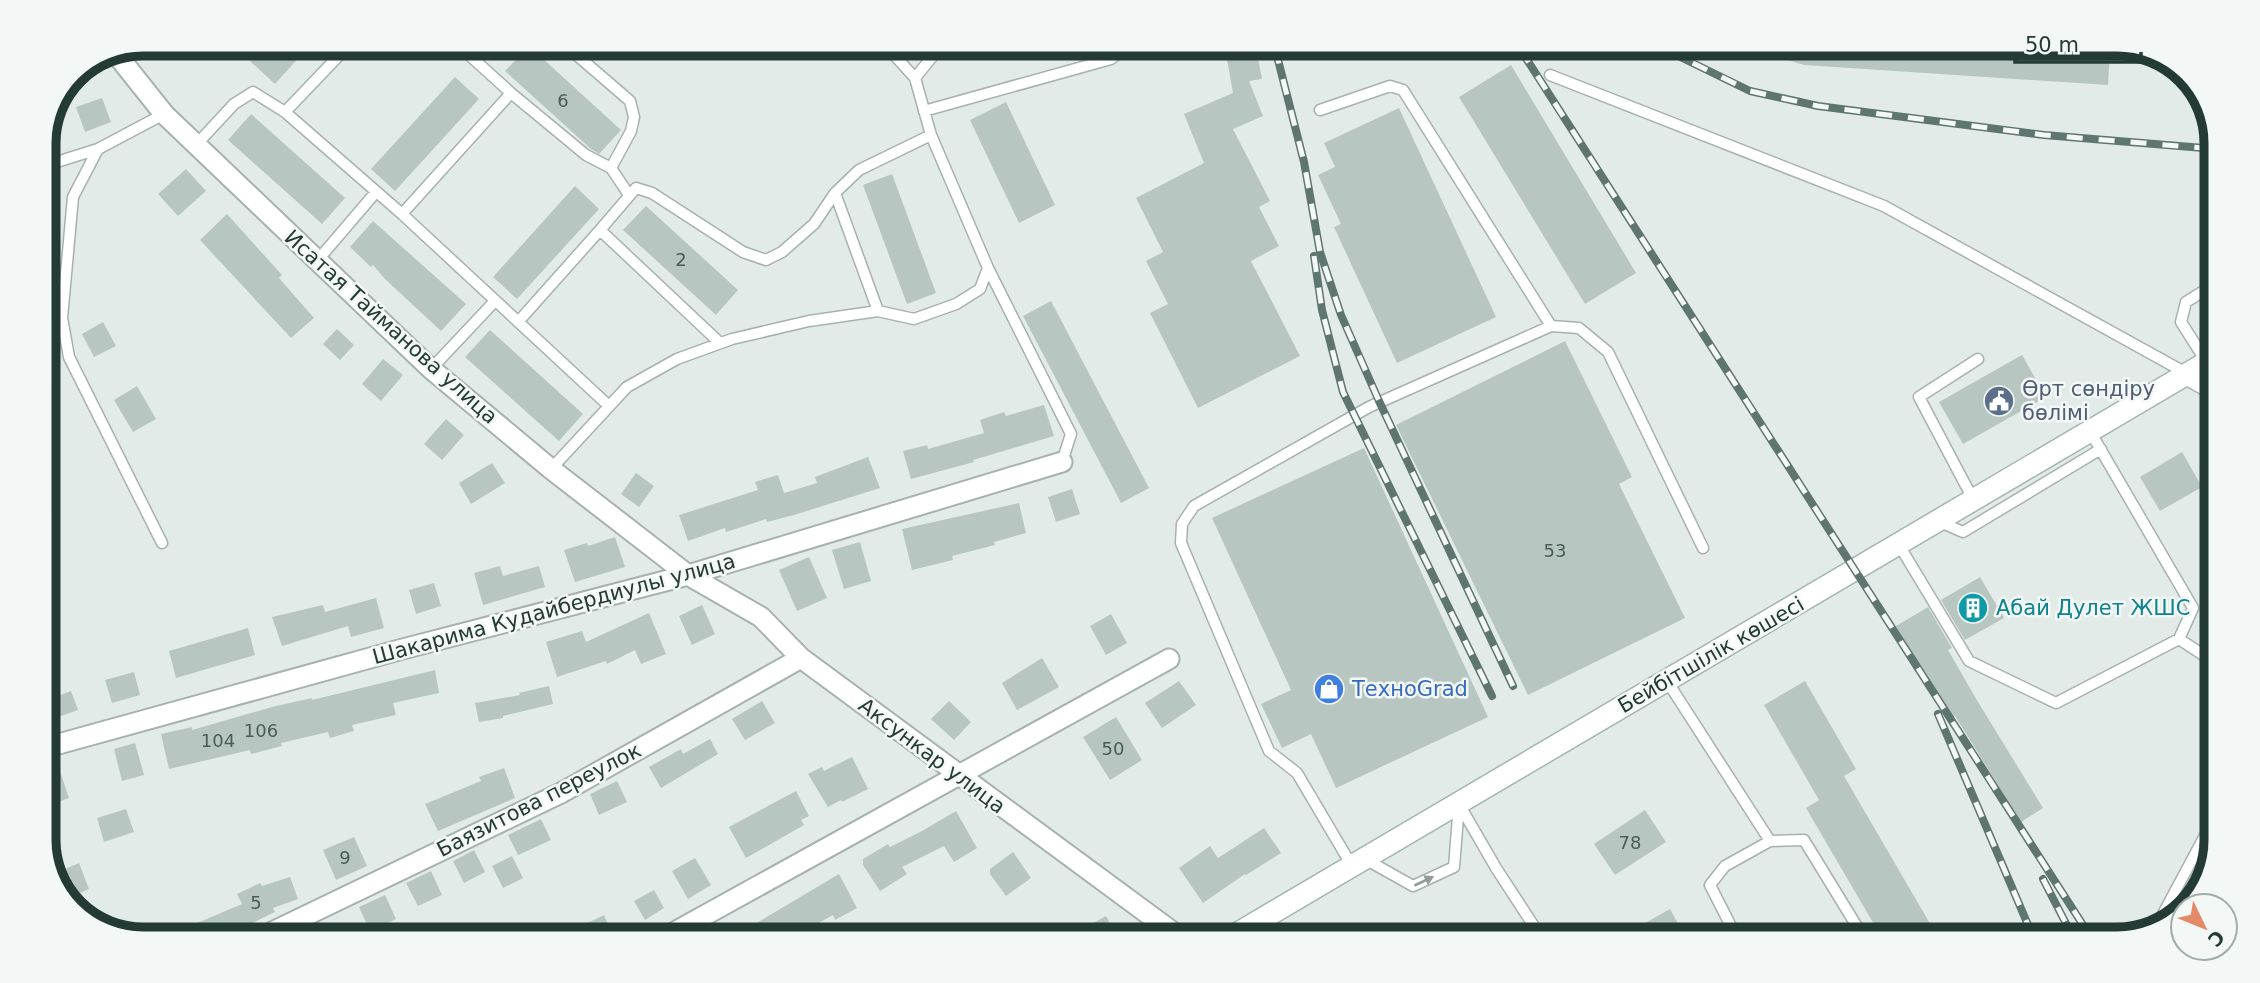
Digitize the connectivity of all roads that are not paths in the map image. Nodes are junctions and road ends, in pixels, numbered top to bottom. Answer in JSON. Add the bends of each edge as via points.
{"nodes":[{"id":1,"x":338,"y":56,"type":"edge"},
{"id":2,"x":470,"y":56,"type":"edge"},
{"id":3,"x":578,"y":56,"type":"edge"},
{"id":4,"x":894,"y":56,"type":"edge"},
{"id":5,"x":933,"y":56,"type":"edge"},
{"id":6,"x":1116,"y":56,"type":"edge"},
{"id":7,"x":121,"y":59,"type":"edge"},
{"id":8,"x":1550,"y":75,"type":"dead end"},
{"id":9,"x":915,"y":78,"type":"junction"},
{"id":10,"x":512,"y":93,"type":"junction"},
{"id":11,"x":1320,"y":110,"type":"dead end"},
{"id":12,"x":924,"y":111,"type":"junction"},
{"id":13,"x":285,"y":112,"type":"junction"},
{"id":14,"x":164,"y":114,"type":"junction"},
{"id":15,"x":931,"y":135,"type":"junction"},
{"id":16,"x":196,"y":145,"type":"junction"},
{"id":17,"x":99,"y":149,"type":"junction"},
{"id":18,"x":56,"y":162,"type":"edge"},
{"id":19,"x":611,"y":169,"type":"junction"},
{"id":20,"x":376,"y":192,"type":"junction"},
{"id":21,"x":835,"y":193,"type":"junction"},
{"id":22,"x":629,"y":195,"type":"junction"},
{"id":23,"x":402,"y":214,"type":"junction"},
{"id":24,"x":600,"y":230,"type":"junction"},
{"id":25,"x":317,"y":261,"type":"junction"},
{"id":26,"x":988,"y":268,"type":"junction"},
{"id":27,"x":2204,"y":291,"type":"edge"},
{"id":28,"x":495,"y":301,"type":"junction"},
{"id":29,"x":878,"y":311,"type":"junction"},
{"id":30,"x":518,"y":322,"type":"junction"},
{"id":31,"x":1551,"y":326,"type":"junction"},
{"id":32,"x":720,"y":343,"type":"junction"},
{"id":33,"x":1978,"y":359,"type":"dead end"},
{"id":34,"x":2203,"y":365,"type":"edge"},
{"id":35,"x":431,"y":369,"type":"junction"},
{"id":36,"x":609,"y":406,"type":"junction"},
{"id":37,"x":2096,"y":441,"type":"junction"},
{"id":38,"x":1062,"y":462,"type":"joint"},
{"id":39,"x":551,"y":469,"type":"junction"},
{"id":40,"x":1974,"y":501,"type":"junction"},
{"id":41,"x":1939,"y":522,"type":"junction"},
{"id":42,"x":162,"y":543,"type":"dead end"},
{"id":43,"x":1899,"y":545,"type":"junction"},
{"id":44,"x":1703,"y":548,"type":"dead end"},
{"id":45,"x":688,"y":575,"type":"junction"},
{"id":46,"x":2179,"y":639,"type":"junction"},
{"id":47,"x":2204,"y":655,"type":"edge"},
{"id":48,"x":800,"y":658,"type":"junction"},
{"id":49,"x":1169,"y":659,"type":"dead end"},
{"id":50,"x":1667,"y":681,"type":"junction"},
{"id":51,"x":56,"y":745,"type":"edge"},
{"id":52,"x":958,"y":776,"type":"junction"},
{"id":53,"x":1459,"y":804,"type":"junction"},
{"id":54,"x":2204,"y":837,"type":"edge"},
{"id":55,"x":1770,"y":841,"type":"junction"},
{"id":56,"x":1358,"y":863,"type":"junction"},
{"id":57,"x":2164,"y":912,"type":"edge"},
{"id":58,"x":282,"y":927,"type":"edge"},
{"id":59,"x":684,"y":927,"type":"edge"},
{"id":60,"x":1166,"y":927,"type":"edge"},
{"id":61,"x":1248,"y":927,"type":"edge"},
{"id":62,"x":1534,"y":927,"type":"edge"},
{"id":63,"x":1731,"y":927,"type":"edge"},
{"id":64,"x":1857,"y":927,"type":"edge"}],
"edges":[{"from":1,"to":13,"type":"lane"},
{"from":2,"to":10,"type":"lane"},
{"from":3,"to":19,"type":"lane","via":[[630,102],[635,117]]},
{"from":4,"to":9,"type":"lane"},
{"from":5,"to":9,"type":"lane"},
{"from":6,"to":12,"type":"lane"},
{"from":7,"to":14,"type":"street","name":"Исатая Тайманова улица"},
{"from":8,"to":34,"type":"lane","via":[[1884,206]]},
{"from":9,"to":12,"type":"lane"},
{"from":10,"to":19,"type":"lane","via":[[586,155]]},
{"from":10,"to":23,"type":"lane"},
{"from":11,"to":31,"type":"lane","via":[[1390,86],[1404,90]]},
{"from":12,"to":15,"type":"lane"},
{"from":13,"to":16,"type":"lane","via":[[253,92],[234,104]]},
{"from":13,"to":20,"type":"lane"},
{"from":14,"to":16,"type":"street","name":"Исатая Тайманова улица"},
{"from":14,"to":17,"type":"lane"},
{"from":15,"to":21,"type":"lane","via":[[859,170]]},
{"from":15,"to":26,"type":"lane"},
{"from":16,"to":25,"type":"street","name":"Исатая Тайманова улица"},
{"from":17,"to":18,"type":"lane"},
{"from":17,"to":42,"type":"lane","via":[[74,197],[62,318],[69,357]]},
{"from":19,"to":22,"type":"lane"},
{"from":20,"to":23,"type":"lane"},
{"from":20,"to":25,"type":"lane"},
{"from":21,"to":22,"type":"lane","via":[[814,224],[766,260],[743,252],[652,193],[636,188]]},
{"from":21,"to":29,"type":"lane"},
{"from":22,"to":24,"type":"lane"},
{"from":23,"to":28,"type":"lane"},
{"from":24,"to":30,"type":"lane"},
{"from":24,"to":32,"type":"lane"},
{"from":25,"to":35,"type":"street","name":"Исатая Тайманова улица"},
{"from":26,"to":29,"type":"lane","via":[[980,289],[956,304],[914,319]]},
{"from":26,"to":38,"type":"lane","via":[[1071,435]]},
{"from":27,"to":34,"type":"lane","via":[[2186,302],[2181,322]]},
{"from":28,"to":30,"type":"lane"},
{"from":28,"to":35,"type":"lane"},
{"from":29,"to":32,"type":"lane","via":[[809,321]]},
{"from":30,"to":36,"type":"lane"},
{"from":31,"to":44,"type":"lane","via":[[1579,328],[1608,352]]},
{"from":31,"to":56,"type":"lane","via":[[1369,407],[1194,506],[1182,524],[1181,543],[1269,751],[1297,773]]},
{"from":32,"to":36,"type":"lane","via":[[677,359],[627,387]]},
{"from":33,"to":40,"type":"lane","via":[[1919,397]]},
{"from":34,"to":37,"type":"street","name":"Бейбітшілік көшесі"},
{"from":35,"to":39,"type":"street","name":"Исатая Тайманова улица"},
{"from":36,"to":39,"type":"lane"},
{"from":37,"to":40,"type":"street","name":"Бейбітшілік көшесі"},
{"from":37,"to":41,"type":"lane","via":[[1964,532]]},
{"from":37,"to":46,"type":"lane","via":[[2193,608]]},
{"from":38,"to":45,"type":"street","name":"Шакарима Кудайбердиулы улица"},
{"from":39,"to":45,"type":"street","name":"Исатая Тайманова улица"},
{"from":40,"to":41,"type":"street","name":"Бейбітшілік көшесі"},
{"from":41,"to":43,"type":"street","name":"Бейбітшілік көшесі"},
{"from":43,"to":46,"type":"lane","via":[[1969,661],[2056,703]]},
{"from":43,"to":50,"type":"street","name":"Бейбітшілік көшесі"},
{"from":45,"to":48,"type":"street","name":"Аксункар улица","via":[[761,617]]},
{"from":45,"to":51,"type":"street","name":"Шакарима Кудайбердиулы улица"},
{"from":46,"to":47,"type":"lane"},
{"from":48,"to":52,"type":"street","name":"Аксункар улица"},
{"from":48,"to":58,"type":"street","name":"Баязитова переулок","via":[[561,793]]},
{"from":49,"to":52,"type":"street"},
{"from":50,"to":53,"type":"street","name":"Бейбітшілік көшесі"},
{"from":50,"to":55,"type":"lane"},
{"from":52,"to":59,"type":"street"},
{"from":52,"to":60,"type":"street","name":"Аксункар улица"},
{"from":53,"to":56,"type":"street","name":"Бейбітшілік көшесі"},
{"from":56,"to":53,"type":"lane","one_way":true,"via":[[1413,886],[1454,867]]},
{"from":53,"to":62,"type":"lane"},
{"from":54,"to":57,"type":"lane"},
{"from":55,"to":63,"type":"lane","via":[[1725,866],[1710,885]]},
{"from":55,"to":64,"type":"lane","via":[[1804,840]]},
{"from":56,"to":61,"type":"street","name":"Бейбітшілік көшесі"}]}
